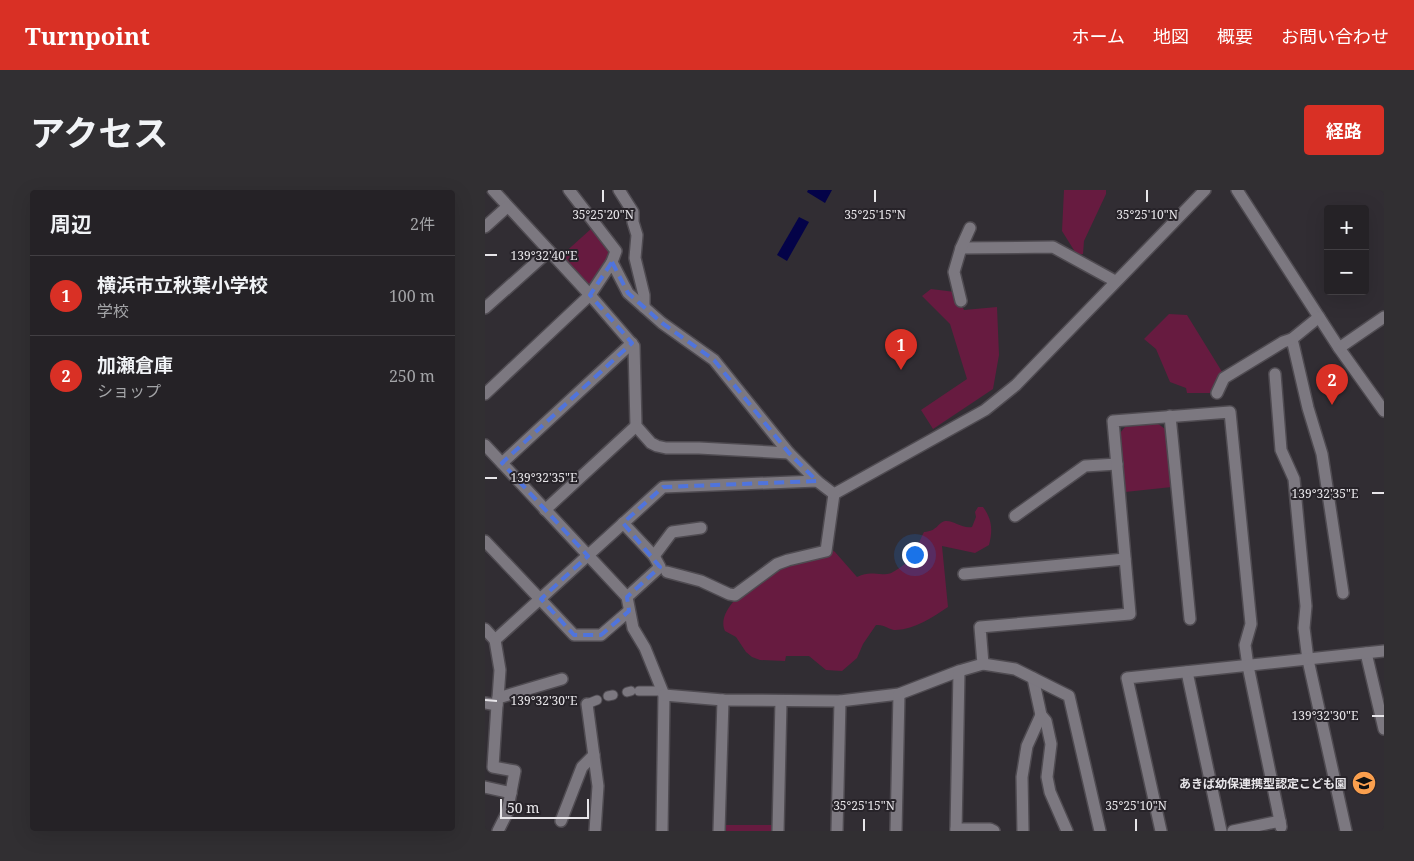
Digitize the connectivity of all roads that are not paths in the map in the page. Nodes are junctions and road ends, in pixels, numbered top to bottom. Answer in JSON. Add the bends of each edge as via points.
{"nodes":[{"id":1,"x":493,"y":190,"type":"edge"},
{"id":2,"x":569,"y":190,"type":"edge"},
{"id":3,"x":619,"y":190,"type":"edge"},
{"id":4,"x":1205,"y":190,"type":"edge"},
{"id":5,"x":1237,"y":190,"type":"edge"},
{"id":6,"x":507,"y":208,"type":"junction"},
{"id":7,"x":485,"y":227,"type":"edge"},
{"id":8,"x":970,"y":228,"type":"dead end"},
{"id":9,"x":961,"y":248,"type":"junction"},
{"id":10,"x":549,"y":251,"type":"junction"},
{"id":11,"x":613,"y":262,"type":"junction"},
{"id":12,"x":1115,"y":281,"type":"junction"},
{"id":13,"x":590,"y":295,"type":"junction"},
{"id":14,"x":961,"y":300,"type":"dead end"},
{"id":15,"x":644,"y":307,"type":"junction"},
{"id":16,"x":485,"y":308,"type":"edge"},
{"id":17,"x":1319,"y":317,"type":"junction"},
{"id":18,"x":1384,"y":317,"type":"edge"},
{"id":19,"x":1292,"y":340,"type":"junction"},
{"id":20,"x":632,"y":343,"type":"junction"},
{"id":21,"x":1339,"y":348,"type":"junction"},
{"id":22,"x":1275,"y":374,"type":"dead end"},
{"id":23,"x":1217,"y":393,"type":"dead end"},
{"id":24,"x":485,"y":394,"type":"edge"},
{"id":25,"x":1384,"y":411,"type":"edge"},
{"id":26,"x":1171,"y":416,"type":"junction"},
{"id":27,"x":636,"y":426,"type":"junction"},
{"id":28,"x":485,"y":445,"type":"edge"},
{"id":29,"x":789,"y":453,"type":"junction"},
{"id":30,"x":502,"y":463,"type":"junction"},
{"id":31,"x":1117,"y":464,"type":"junction"},
{"id":32,"x":817,"y":481,"type":"junction"},
{"id":33,"x":834,"y":494,"type":"junction"},
{"id":34,"x":545,"y":510,"type":"junction"},
{"id":35,"x":1015,"y":516,"type":"dead end"},
{"id":36,"x":623,"y":523,"type":"junction"},
{"id":37,"x":701,"y":528,"type":"dead end"},
{"id":38,"x":485,"y":541,"type":"edge"},
{"id":39,"x":588,"y":556,"type":"junction"},
{"id":40,"x":654,"y":556,"type":"junction"},
{"id":41,"x":1125,"y":559,"type":"junction"},
{"id":42,"x":663,"y":569,"type":"junction"},
{"id":43,"x":964,"y":574,"type":"dead end"},
{"id":44,"x":1343,"y":594,"type":"dead end"},
{"id":45,"x":627,"y":597,"type":"junction"},
{"id":46,"x":541,"y":599,"type":"junction"},
{"id":47,"x":629,"y":611,"type":"junction"},
{"id":48,"x":1190,"y":618,"type":"dead end"},
{"id":49,"x":485,"y":629,"type":"edge"},
{"id":50,"x":495,"y":640,"type":"junction"},
{"id":51,"x":1384,"y":651,"type":"edge"},
{"id":52,"x":1366,"y":653,"type":"junction"},
{"id":53,"x":1309,"y":660,"type":"junction"},
{"id":54,"x":983,"y":664,"type":"junction"},
{"id":55,"x":1248,"y":666,"type":"junction"},
{"id":56,"x":959,"y":671,"type":"junction"},
{"id":57,"x":1187,"y":672,"type":"junction"},
{"id":58,"x":1033,"y":678,"type":"junction"},
{"id":59,"x":562,"y":679,"type":"dead end"},
{"id":60,"x":632,"y":692,"type":"dead end"},
{"id":61,"x":663,"y":693,"type":"junction"},
{"id":62,"x":899,"y":694,"type":"junction"},
{"id":63,"x":723,"y":700,"type":"junction"},
{"id":64,"x":781,"y":701,"type":"junction"},
{"id":65,"x":840,"y":701,"type":"junction"},
{"id":66,"x":498,"y":702,"type":"junction"},
{"id":67,"x":592,"y":702,"type":"dead end"},
{"id":68,"x":485,"y":703,"type":"edge"},
{"id":69,"x":1041,"y":715,"type":"junction"},
{"id":70,"x":1384,"y":728,"type":"edge"},
{"id":71,"x":594,"y":754,"type":"junction"},
{"id":72,"x":485,"y":787,"type":"edge"},
{"id":73,"x":511,"y":793,"type":"junction"},
{"id":74,"x":561,"y":822,"type":"dead end"},
{"id":75,"x":956,"y":830,"type":"edge"},
{"id":76,"x":498,"y":831,"type":"edge"},
{"id":77,"x":595,"y":831,"type":"edge"},
{"id":78,"x":662,"y":831,"type":"edge"},
{"id":79,"x":719,"y":831,"type":"edge"},
{"id":80,"x":778,"y":831,"type":"edge"},
{"id":81,"x":837,"y":831,"type":"edge"},
{"id":82,"x":896,"y":831,"type":"edge"},
{"id":83,"x":994,"y":831,"type":"edge"},
{"id":84,"x":1023,"y":831,"type":"edge"},
{"id":85,"x":1067,"y":831,"type":"edge"},
{"id":86,"x":1100,"y":831,"type":"edge"},
{"id":87,"x":1161,"y":831,"type":"edge"},
{"id":88,"x":1221,"y":831,"type":"edge"},
{"id":89,"x":1233,"y":831,"type":"edge"},
{"id":90,"x":1346,"y":831,"type":"edge"}],
"edges":[{"from":1,"to":6,"type":"street"},
{"from":2,"to":11,"type":"street","via":[[616,251]]},
{"from":3,"to":15,"type":"street","via":[[633,212],[637,234],[635,258]]},
{"from":4,"to":12,"type":"street"},
{"from":5,"to":17,"type":"street"},
{"from":6,"to":7,"type":"street"},
{"from":6,"to":10,"type":"street"},
{"from":8,"to":9,"type":"street"},
{"from":9,"to":12,"type":"street","via":[[1053,248]]},
{"from":9,"to":14,"type":"street","via":[[954,272]]},
{"from":10,"to":13,"type":"street"},
{"from":10,"to":16,"type":"street"},
{"from":11,"to":13,"type":"street"},
{"from":11,"to":15,"type":"street","via":[[628,293]]},
{"from":12,"to":33,"type":"street","via":[[1016,385],[985,410]]},
{"from":13,"to":20,"type":"street"},
{"from":13,"to":24,"type":"street"},
{"from":15,"to":29,"type":"street","via":[[714,360]]},
{"from":17,"to":19,"type":"street"},
{"from":17,"to":21,"type":"street"},
{"from":18,"to":21,"type":"street"},
{"from":19,"to":23,"type":"street","via":[[1283,342],[1225,378]]},
{"from":19,"to":44,"type":"street","via":[[1322,454]]},
{"from":20,"to":27,"type":"street"},
{"from":20,"to":30,"type":"street"},
{"from":21,"to":25,"type":"street"},
{"from":22,"to":53,"type":"street","via":[[1281,450],[1294,479]]},
{"from":26,"to":31,"type":"street","via":[[1113,421]]},
{"from":26,"to":48,"type":"street"},
{"from":26,"to":55,"type":"street","via":[[1230,412],[1251,624],[1245,645]]},
{"from":27,"to":29,"type":"street","via":[[657,446]]},
{"from":27,"to":34,"type":"street"},
{"from":28,"to":30,"type":"street"},
{"from":29,"to":32,"type":"street"},
{"from":30,"to":34,"type":"street"},
{"from":31,"to":35,"type":"street","via":[[1085,466]]},
{"from":31,"to":41,"type":"street"},
{"from":32,"to":33,"type":"street"},
{"from":32,"to":36,"type":"street","via":[[663,487]]},
{"from":33,"to":42,"type":"street","via":[[826,551],[777,564],[735,595]]},
{"from":34,"to":39,"type":"street"},
{"from":36,"to":39,"type":"street"},
{"from":36,"to":40,"type":"street"},
{"from":37,"to":40,"type":"street","via":[[672,532]]},
{"from":38,"to":46,"type":"street"},
{"from":39,"to":45,"type":"street"},
{"from":39,"to":46,"type":"street"},
{"from":40,"to":42,"type":"street"},
{"from":41,"to":43,"type":"street"},
{"from":41,"to":54,"type":"street","via":[[1130,614],[980,627]]},
{"from":42,"to":45,"type":"street"},
{"from":45,"to":47,"type":"street"},
{"from":46,"to":47,"type":"street","via":[[574,635],[601,634]]},
{"from":46,"to":50,"type":"street"},
{"from":47,"to":61,"type":"street","via":[[633,628],[645,648]]},
{"from":49,"to":50,"type":"street"},
{"from":50,"to":66,"type":"street","via":[[500,670]]},
{"from":51,"to":52,"type":"street"},
{"from":52,"to":53,"type":"street"},
{"from":52,"to":70,"type":"street"},
{"from":53,"to":55,"type":"street"},
{"from":53,"to":90,"type":"street"},
{"from":54,"to":56,"type":"street"},
{"from":54,"to":58,"type":"street","via":[[1015,669]]},
{"from":55,"to":57,"type":"street"},
{"from":55,"to":89,"type":"street","via":[[1280,824]]},
{"from":56,"to":62,"type":"street"},
{"from":56,"to":75,"type":"street"},
{"from":57,"to":87,"type":"street","via":[[1127,678]]},
{"from":57,"to":88,"type":"street"},
{"from":58,"to":69,"type":"street"},
{"from":58,"to":86,"type":"street","via":[[1069,696]]},
{"from":59,"to":66,"type":"street"},
{"from":60,"to":61,"type":"street"},
{"from":61,"to":63,"type":"street"},
{"from":61,"to":78,"type":"street"},
{"from":62,"to":65,"type":"street"},
{"from":62,"to":82,"type":"street"},
{"from":63,"to":64,"type":"street"},
{"from":63,"to":79,"type":"street"},
{"from":64,"to":65,"type":"street"},
{"from":64,"to":80,"type":"street"},
{"from":65,"to":81,"type":"street"},
{"from":66,"to":68,"type":"street"},
{"from":66,"to":73,"type":"street","via":[[493,767],[515,771]]},
{"from":67,"to":71,"type":"street"},
{"from":69,"to":84,"type":"street","via":[[1027,746],[1022,777]]},
{"from":69,"to":85,"type":"street","via":[[1046,721],[1051,744],[1047,777],[1050,792]]},
{"from":71,"to":74,"type":"street","via":[[581,767]]},
{"from":71,"to":77,"type":"street","via":[[598,786]]},
{"from":72,"to":73,"type":"street"},
{"from":73,"to":76,"type":"street","via":[[507,813]]},
{"from":75,"to":83,"type":"street"}]}
